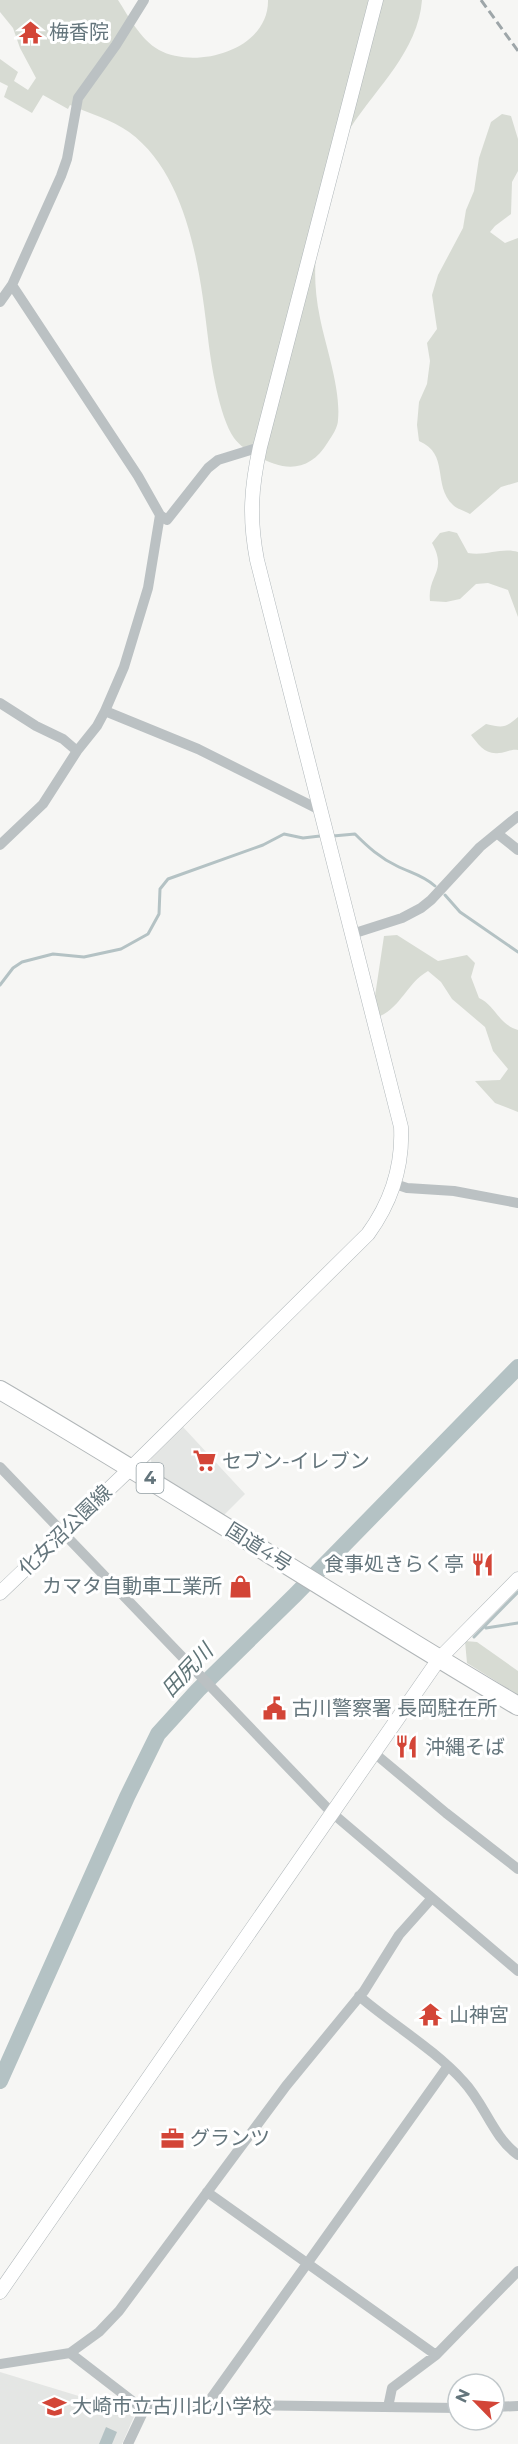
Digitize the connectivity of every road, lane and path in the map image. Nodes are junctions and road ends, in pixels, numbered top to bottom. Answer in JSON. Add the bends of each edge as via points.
{"nodes":[{"id":1,"x":144,"y":0,"type":"edge"},
{"id":2,"x":376,"y":0,"type":"edge"},
{"id":3,"x":12,"y":285,"type":"junction"},
{"id":4,"x":0,"y":302,"type":"edge"},
{"id":5,"x":260,"y":447,"type":"junction"},
{"id":6,"x":160,"y":515,"type":"junction"},
{"id":7,"x":0,"y":703,"type":"edge"},
{"id":8,"x":105,"y":711,"type":"junction"},
{"id":9,"x":77,"y":751,"type":"junction"},
{"id":10,"x":320,"y":810,"type":"junction"},
{"id":11,"x":518,"y":816,"type":"edge"},
{"id":12,"x":498,"y":834,"type":"junction"},
{"id":13,"x":0,"y":845,"type":"edge"},
{"id":14,"x":518,"y":850,"type":"edge"},
{"id":15,"x":352,"y":934,"type":"junction"},
{"id":16,"x":395,"y":1184,"type":"junction"},
{"id":17,"x":518,"y":1203,"type":"edge"},
{"id":18,"x":0,"y":1390,"type":"edge"},
{"id":19,"x":0,"y":1467,"type":"edge"},
{"id":20,"x":132,"y":1467,"type":"junction"},
{"id":21,"x":63,"y":1532,"type":"junction"},
{"id":22,"x":518,"y":1579,"type":"edge"},
{"id":23,"x":0,"y":1593,"type":"edge"},
{"id":24,"x":439,"y":1659,"type":"junction"},
{"id":25,"x":518,"y":1706,"type":"edge"},
{"id":26,"x":373,"y":1752,"type":"junction"},
{"id":27,"x":331,"y":1812,"type":"junction"},
{"id":28,"x":518,"y":1869,"type":"edge"},
{"id":29,"x":432,"y":1898,"type":"junction"},
{"id":30,"x":518,"y":1971,"type":"edge"},
{"id":31,"x":359,"y":1996,"type":"junction"},
{"id":32,"x":448,"y":2066,"type":"junction"},
{"id":33,"x":518,"y":2155,"type":"edge"},
{"id":34,"x":207,"y":2192,"type":"junction"},
{"id":35,"x":307,"y":2264,"type":"junction"},
{"id":36,"x":518,"y":2271,"type":"edge"},
{"id":37,"x":0,"y":2292,"type":"edge"},
{"id":38,"x":70,"y":2353,"type":"junction"},
{"id":39,"x":436,"y":2355,"type":"junction"},
{"id":40,"x":0,"y":2364,"type":"edge"},
{"id":41,"x":207,"y":2404,"type":"junction"},
{"id":42,"x":388,"y":2407,"type":"junction"},
{"id":43,"x":446,"y":2408,"type":"edge"},
{"id":44,"x":144,"y":2410,"type":"junction"},
{"id":45,"x":128,"y":2444,"type":"edge"}],
"edges":[{"from":1,"to":3,"type":"street","via":[[78,98],[61,176]]},
{"from":2,"to":5,"type":"street","name":"化女沼公園線"},
{"from":3,"to":4,"type":"street"},
{"from":3,"to":6,"type":"street"},
{"from":5,"to":6,"type":"street","via":[[218,460],[171,518]]},
{"from":5,"to":10,"type":"street","name":"化女沼公園線","via":[[250,502],[251,530]]},
{"from":6,"to":8,"type":"street","via":[[148,588],[124,667]]},
{"from":7,"to":9,"type":"street"},
{"from":8,"to":9,"type":"street"},
{"from":8,"to":10,"type":"street","via":[[198,749]]},
{"from":9,"to":13,"type":"street","via":[[43,804]]},
{"from":10,"to":15,"type":"street","name":"化女沼公園線"},
{"from":11,"to":12,"type":"street"},
{"from":12,"to":14,"type":"street"},
{"from":12,"to":15,"type":"street","via":[[480,847],[421,908]]},
{"from":15,"to":16,"type":"street","name":"化女沼公園線","via":[[401,1127],[402,1149]]},
{"from":16,"to":17,"type":"street"},
{"from":16,"to":20,"type":"street","name":"化女沼公園線","via":[[368,1234]]},
{"from":18,"to":20,"type":"highway","name":"国道4号","number":"4"},
{"from":19,"to":21,"type":"street"},
{"from":20,"to":21,"type":"street","name":"化女沼公園線"},
{"from":20,"to":24,"type":"highway","name":"国道4号","number":"4"},
{"from":21,"to":23,"type":"street","name":"化女沼公園線"},
{"from":21,"to":27,"type":"street"},
{"from":22,"to":24,"type":"street"},
{"from":24,"to":25,"type":"highway","name":"国道4号","number":"4"},
{"from":24,"to":26,"type":"street"},
{"from":26,"to":27,"type":"street"},
{"from":26,"to":28,"type":"street"},
{"from":27,"to":29,"type":"street"},
{"from":27,"to":37,"type":"street"},
{"from":29,"to":30,"type":"street"},
{"from":29,"to":31,"type":"street","via":[[399,1935]]},
{"from":31,"to":32,"type":"street"},
{"from":31,"to":34,"type":"street"},
{"from":32,"to":33,"type":"street","via":[[466,2084],[505,2145]]},
{"from":32,"to":35,"type":"street"},
{"from":34,"to":35,"type":"street"},
{"from":34,"to":38,"type":"street","via":[[119,2311]]},
{"from":35,"to":39,"type":"street"},
{"from":35,"to":41,"type":"street"},
{"from":36,"to":39,"type":"street"},
{"from":38,"to":40,"type":"street"},
{"from":38,"to":44,"type":"street"},
{"from":39,"to":42,"type":"street","via":[[392,2388]]},
{"from":41,"to":42,"type":"street"},
{"from":41,"to":44,"type":"street","via":[[149,2404]]},
{"from":42,"to":43,"type":"street"},
{"from":44,"to":45,"type":"street"}]}
